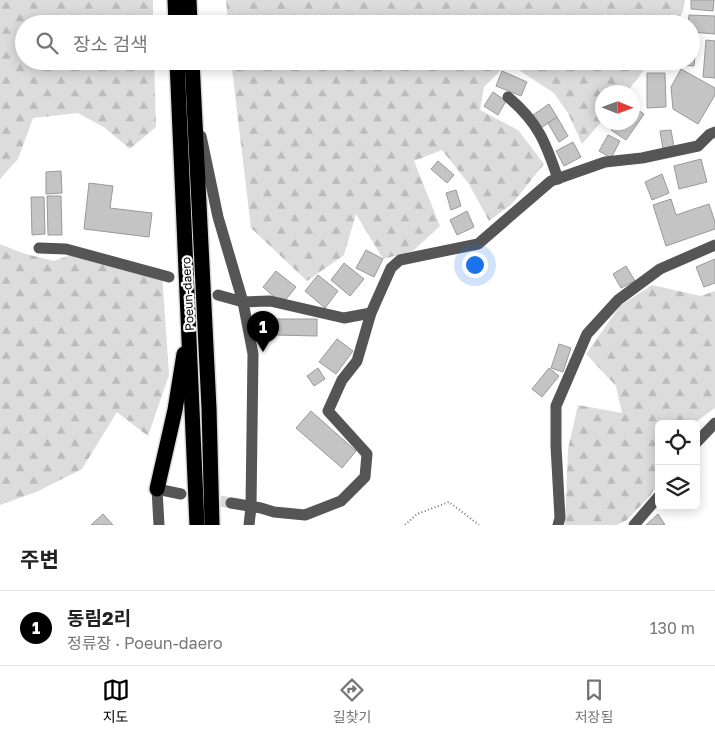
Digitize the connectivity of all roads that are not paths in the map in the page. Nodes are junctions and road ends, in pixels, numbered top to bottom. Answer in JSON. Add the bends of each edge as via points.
{"nodes":[{"id":1,"x":175,"y":0,"type":"edge"},
{"id":2,"x":189,"y":0,"type":"edge"},
{"id":3,"x":176,"y":15,"type":"edge"},
{"id":4,"x":190,"y":15,"type":"edge"},
{"id":5,"x":178,"y":70,"type":"edge"},
{"id":6,"x":192,"y":70,"type":"edge"},
{"id":7,"x":508,"y":97,"type":"dead end"},
{"id":8,"x":194,"y":104,"type":"junction"},
{"id":9,"x":715,"y":132,"type":"edge"},
{"id":10,"x":558,"y":179,"type":"junction"},
{"id":11,"x":715,"y":245,"type":"edge"},
{"id":12,"x":39,"y":248,"type":"dead end"},
{"id":13,"x":169,"y":277,"type":"dead end"},
{"id":14,"x":218,"y":295,"type":"dead end"},
{"id":15,"x":188,"y":302,"type":"junction"},
{"id":16,"x":243,"y":302,"type":"junction"},
{"id":17,"x":371,"y":313,"type":"junction"},
{"id":18,"x":715,"y":423,"type":"edge"},
{"id":19,"x":700,"y":439,"type":"edge"},
{"id":20,"x":157,"y":489,"type":"junction"},
{"id":21,"x":181,"y":494,"type":"tunnel mouth"},
{"id":22,"x":655,"y":501,"type":"edge"},
{"id":23,"x":231,"y":503,"type":"tunnel mouth"},
{"id":24,"x":251,"y":507,"type":"junction"},
{"id":25,"x":159,"y":525,"type":"edge"},
{"id":26,"x":197,"y":525,"type":"edge"},
{"id":27,"x":212,"y":525,"type":"edge"},
{"id":28,"x":249,"y":525,"type":"edge"},
{"id":29,"x":558,"y":525,"type":"edge"},
{"id":30,"x":634,"y":525,"type":"edge"}],
"edges":[{"from":1,"to":3,"type":"highway"},
{"from":2,"to":4,"type":"highway"},
{"from":5,"to":15,"type":"highway","name":"Poeun-daero"},
{"from":6,"to":8,"type":"highway","name":"Poeun-daero"},
{"from":7,"to":10,"type":"street","via":[[523,109],[539,130]]},
{"from":8,"to":16,"type":"street","via":[[218,217]]},
{"from":8,"to":27,"type":"highway","name":"Poeun-daero"},
{"from":9,"to":10,"type":"street","via":[[698,146],[605,162]]},
{"from":10,"to":17,"type":"street","via":[[551,181],[478,244],[400,260],[391,268]]},
{"from":11,"to":29,"type":"street","via":[[660,269],[618,300],[587,334],[556,406]]},
{"from":12,"to":13,"type":"street","via":[[66,249]]},
{"from":14,"to":16,"type":"street"},
{"from":15,"to":20,"type":"highway","via":[[175,410]]},
{"from":15,"to":26,"type":"highway","name":"Poeun-daero"},
{"from":16,"to":17,"type":"street","via":[[270,301],[344,318]]},
{"from":16,"to":24,"type":"street","via":[[254,354]]},
{"from":17,"to":24,"type":"street","via":[[357,361],[342,380],[328,411],[367,454],[365,476],[341,500],[305,515]]},
{"from":18,"to":19,"type":"street"},
{"from":20,"to":21,"type":"street"},
{"from":20,"to":25,"type":"street"},
{"from":22,"to":30,"type":"street"},
{"from":23,"to":24,"type":"street"},
{"from":24,"to":28,"type":"street"}]}
